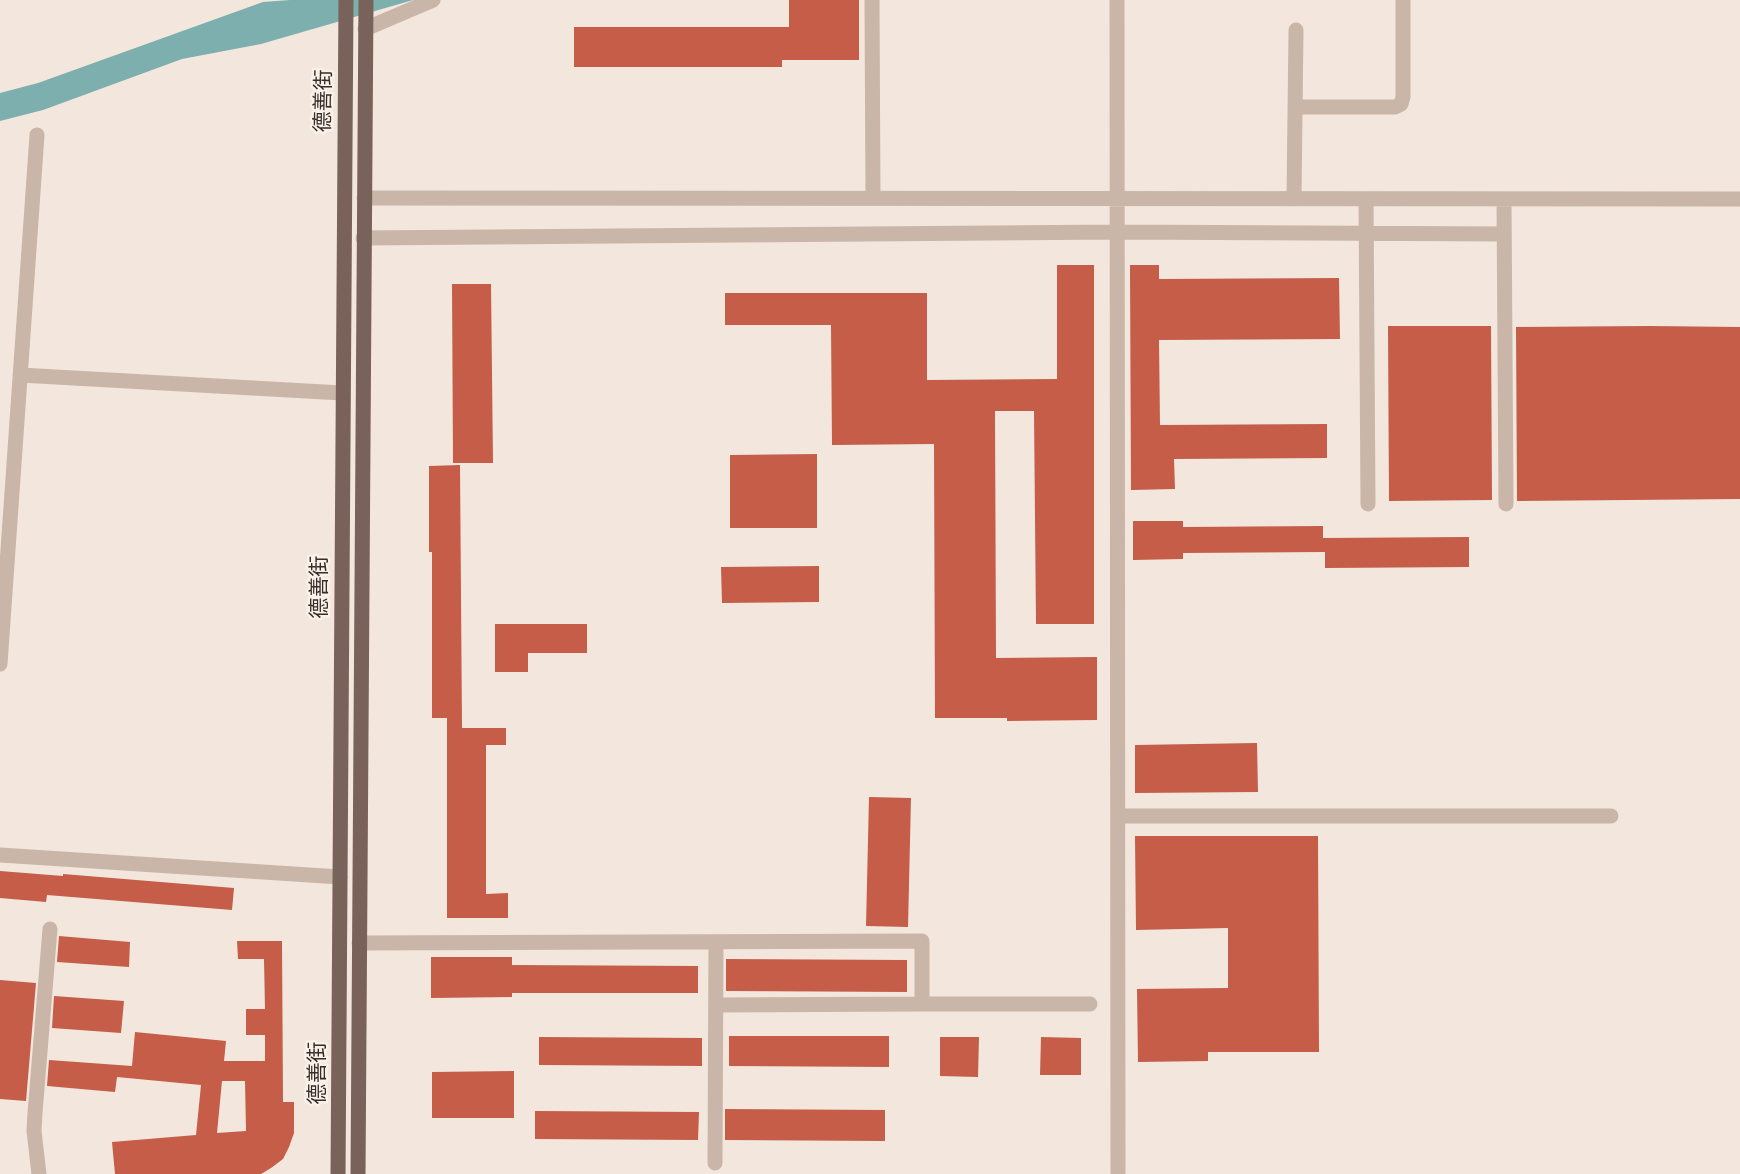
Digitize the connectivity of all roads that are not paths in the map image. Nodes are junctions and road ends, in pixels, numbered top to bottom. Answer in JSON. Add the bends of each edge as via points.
{"nodes":[{"id":1,"x":346,"y":0,"type":"edge"},
{"id":2,"x":366,"y":0,"type":"edge"},
{"id":3,"x":433,"y":0,"type":"edge"},
{"id":4,"x":872,"y":0,"type":"edge"},
{"id":5,"x":1117,"y":0,"type":"edge"},
{"id":6,"x":1403,"y":0,"type":"edge"},
{"id":7,"x":365,"y":29,"type":"junction"},
{"id":8,"x":1296,"y":30,"type":"dead end"},
{"id":9,"x":1295,"y":107,"type":"junction"},
{"id":10,"x":37,"y":135,"type":"dead end"},
{"id":11,"x":363,"y":198,"type":"junction"},
{"id":12,"x":873,"y":198,"type":"junction"},
{"id":13,"x":1117,"y":198,"type":"junction"},
{"id":14,"x":1294,"y":199,"type":"junction"},
{"id":15,"x":1366,"y":199,"type":"junction"},
{"id":16,"x":1504,"y":199,"type":"junction"},
{"id":17,"x":1740,"y":199,"type":"edge"},
{"id":18,"x":1117,"y":232,"type":"junction"},
{"id":19,"x":1366,"y":233,"type":"junction"},
{"id":20,"x":1504,"y":234,"type":"junction"},
{"id":21,"x":363,"y":238,"type":"junction"},
{"id":22,"x":20,"y":375,"type":"junction"},
{"id":23,"x":342,"y":393,"type":"junction"},
{"id":24,"x":1368,"y":504,"type":"dead end"},
{"id":25,"x":1506,"y":504,"type":"dead end"},
{"id":26,"x":0,"y":664,"type":"edge"},
{"id":27,"x":1118,"y":816,"type":"junction"},
{"id":28,"x":1611,"y":816,"type":"dead end"},
{"id":29,"x":0,"y":855,"type":"edge"},
{"id":30,"x":340,"y":877,"type":"junction"},
{"id":31,"x":50,"y":929,"type":"dead end"},
{"id":32,"x":716,"y":942,"type":"junction"},
{"id":33,"x":359,"y":943,"type":"junction"},
{"id":34,"x":1090,"y":1004,"type":"dead end"},
{"id":35,"x":716,"y":1005,"type":"junction"},
{"id":36,"x":922,"y":1005,"type":"junction"},
{"id":37,"x":715,"y":1163,"type":"dead end"},
{"id":38,"x":39,"y":1174,"type":"edge"},
{"id":39,"x":338,"y":1174,"type":"edge"},
{"id":40,"x":358,"y":1174,"type":"edge"},
{"id":41,"x":1118,"y":1174,"type":"edge"}],
"edges":[{"from":1,"to":23,"type":"main road","name":"德善街"},
{"from":2,"to":7,"type":"main road","name":"德善街"},
{"from":3,"to":7,"type":"street"},
{"from":4,"to":12,"type":"street"},
{"from":5,"to":13,"type":"street"},
{"from":6,"to":9,"type":"street","via":[[1401,104]]},
{"from":7,"to":11,"type":"main road","name":"德善街"},
{"from":8,"to":9,"type":"street"},
{"from":9,"to":14,"type":"street"},
{"from":10,"to":22,"type":"street"},
{"from":11,"to":12,"type":"street"},
{"from":11,"to":21,"type":"main road","name":"德善街"},
{"from":12,"to":13,"type":"street"},
{"from":13,"to":14,"type":"street"},
{"from":13,"to":18,"type":"street"},
{"from":14,"to":15,"type":"street"},
{"from":15,"to":16,"type":"street"},
{"from":15,"to":19,"type":"street"},
{"from":16,"to":17,"type":"street"},
{"from":16,"to":20,"type":"street"},
{"from":18,"to":19,"type":"street"},
{"from":18,"to":21,"type":"street"},
{"from":18,"to":27,"type":"street"},
{"from":19,"to":20,"type":"street"},
{"from":19,"to":24,"type":"street"},
{"from":20,"to":25,"type":"street"},
{"from":21,"to":33,"type":"main road","name":"德善街"},
{"from":22,"to":23,"type":"street"},
{"from":22,"to":26,"type":"street"},
{"from":23,"to":30,"type":"main road","name":"德善街"},
{"from":27,"to":28,"type":"street"},
{"from":27,"to":41,"type":"street"},
{"from":29,"to":30,"type":"street"},
{"from":30,"to":39,"type":"main road","name":"德善街"},
{"from":31,"to":38,"type":"street","via":[[34,1131]]},
{"from":32,"to":33,"type":"street"},
{"from":32,"to":35,"type":"street"},
{"from":32,"to":36,"type":"street","via":[[922,941]]},
{"from":33,"to":40,"type":"main road","name":"德善街"},
{"from":34,"to":36,"type":"street"},
{"from":35,"to":36,"type":"street"},
{"from":35,"to":37,"type":"street"}]}
